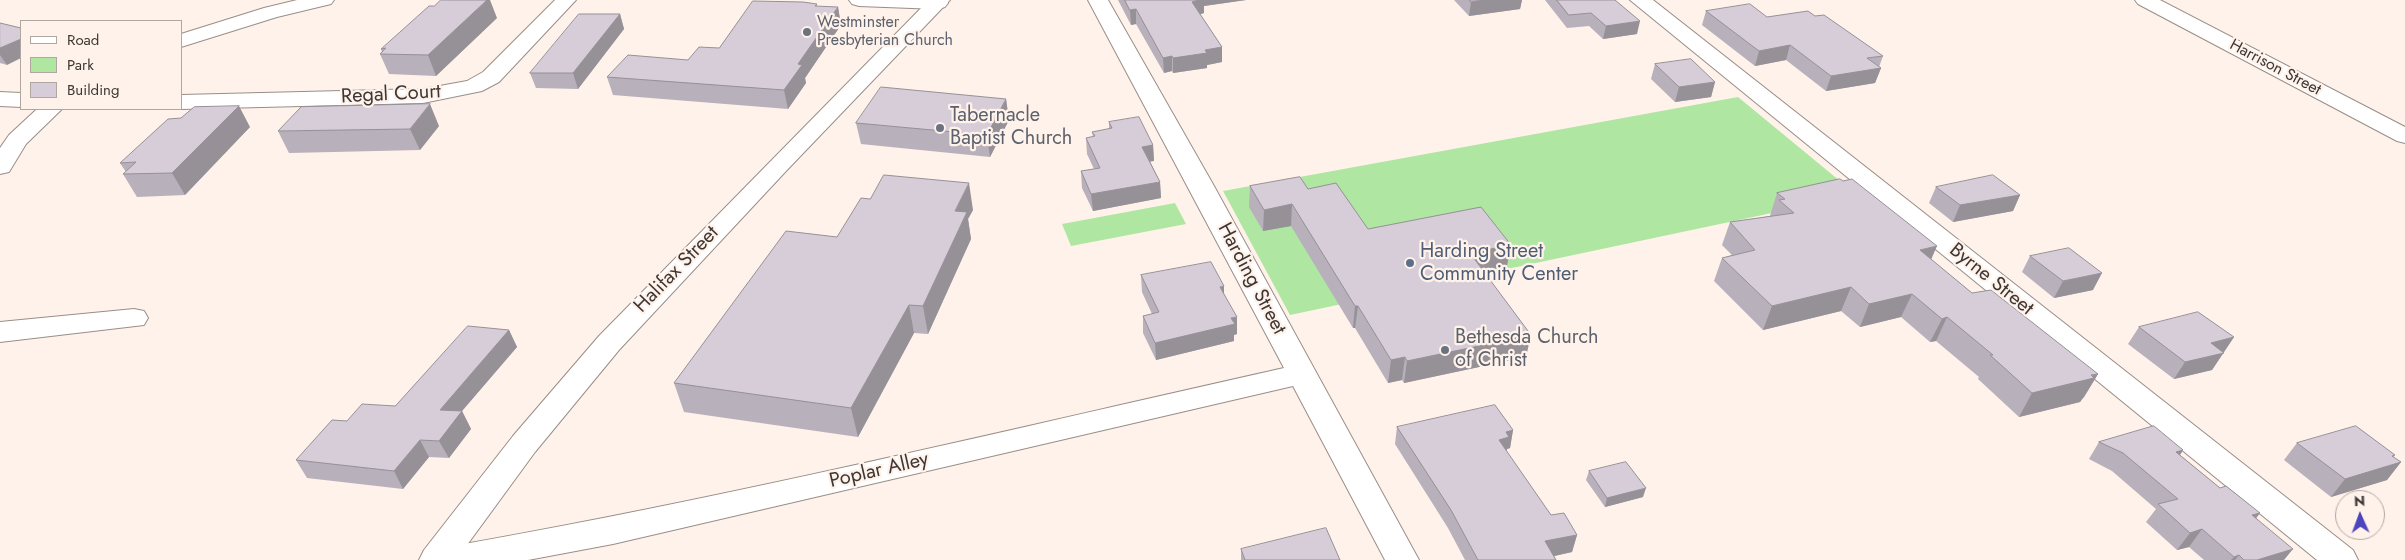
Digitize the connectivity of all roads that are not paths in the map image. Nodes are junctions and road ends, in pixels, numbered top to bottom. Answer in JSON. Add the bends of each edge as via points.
{"nodes":[{"id":1,"x":324,"y":0,"type":"edge"},
{"id":2,"x":566,"y":0,"type":"edge"},
{"id":3,"x":859,"y":0,"type":"edge"},
{"id":4,"x":1098,"y":0,"type":"edge"},
{"id":5,"x":1640,"y":0,"type":"edge"},
{"id":6,"x":2145,"y":0,"type":"edge"},
{"id":7,"x":939,"y":1,"type":"edge"},
{"id":8,"x":182,"y":41,"type":"edge"},
{"id":9,"x":0,"y":99,"type":"edge"},
{"id":10,"x":20,"y":100,"type":"edge"},
{"id":11,"x":182,"y":102,"type":"edge"},
{"id":12,"x":49,"y":110,"type":"edge"},
{"id":13,"x":2405,"y":136,"type":"edge"},
{"id":14,"x":0,"y":167,"type":"edge"},
{"id":15,"x":134,"y":318,"type":"dead end"},
{"id":16,"x":0,"y":332,"type":"edge"},
{"id":17,"x":1302,"y":374,"type":"junction"},
{"id":18,"x":436,"y":560,"type":"edge"},
{"id":19,"x":453,"y":560,"type":"edge"},
{"id":20,"x":1402,"y":560,"type":"edge"},
{"id":21,"x":2341,"y":560,"type":"edge"}],
"edges":[{"from":1,"to":8,"type":"street","via":[[271,12]]},
{"from":2,"to":11,"type":"street","name":"Regal Court","via":[[491,77],[474,86],[423,96]]},
{"from":3,"to":7,"type":"street"},
{"from":4,"to":17,"type":"street","name":"Harding Street"},
{"from":5,"to":21,"type":"street","name":"Byrne Street"},
{"from":6,"to":13,"type":"street","name":"Harrison Street"},
{"from":7,"to":18,"type":"street","name":"Halifax Street","via":[[615,336],[524,444]]},
{"from":9,"to":10,"type":"street"},
{"from":12,"to":14,"type":"street","via":[[17,140]]},
{"from":15,"to":16,"type":"street"},
{"from":17,"to":19,"type":"street","name":"Poplar Alley","via":[[613,531]]},
{"from":17,"to":20,"type":"street","name":"Harding Street"}]}
